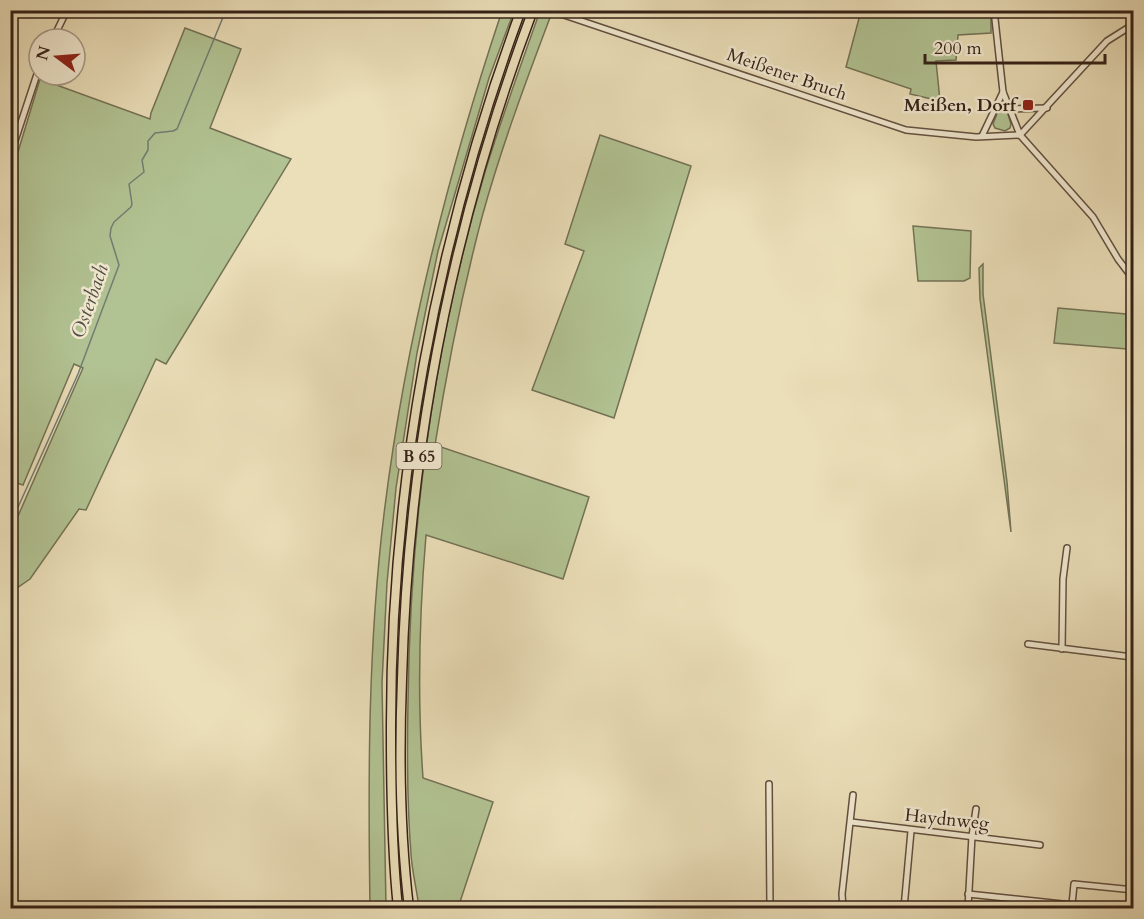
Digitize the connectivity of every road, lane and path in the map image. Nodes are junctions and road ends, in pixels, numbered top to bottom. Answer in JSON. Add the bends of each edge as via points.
{"nodes":[{"id":1,"x":67,"y":10,"type":"edge"},
{"id":2,"x":549,"y":10,"type":"edge"},
{"id":3,"x":994,"y":10,"type":"edge"},
{"id":4,"x":521,"y":12,"type":"edge"},
{"id":5,"x":532,"y":14,"type":"edge"},
{"id":6,"x":1134,"y":24,"type":"edge"},
{"id":7,"x":59,"y":27,"type":"edge"},
{"id":8,"x":33,"y":87,"type":"edge"},
{"id":9,"x":1003,"y":92,"type":"junction"},
{"id":10,"x":1047,"y":108,"type":"junction"},
{"id":11,"x":1010,"y":109,"type":"junction"},
{"id":12,"x":1020,"y":135,"type":"junction"},
{"id":13,"x":982,"y":136,"type":"junction"},
{"id":14,"x":10,"y":156,"type":"edge"},
{"id":15,"x":1134,"y":280,"type":"edge"},
{"id":16,"x":1134,"y":292,"type":"edge"},
{"id":17,"x":1067,"y":548,"type":"dead end"},
{"id":18,"x":1028,"y":645,"type":"dead end"},
{"id":19,"x":1062,"y":649,"type":"junction"},
{"id":20,"x":1132,"y":657,"type":"junction"},
{"id":21,"x":769,"y":784,"type":"dead end"},
{"id":22,"x":853,"y":795,"type":"dead end"},
{"id":23,"x":976,"y":808,"type":"dead end"},
{"id":24,"x":851,"y":822,"type":"junction"},
{"id":25,"x":911,"y":831,"type":"junction"},
{"id":26,"x":972,"y":836,"type":"junction"},
{"id":27,"x":1040,"y":845,"type":"dead end"},
{"id":28,"x":1134,"y":871,"type":"edge"},
{"id":29,"x":1134,"y":890,"type":"edge"},
{"id":30,"x":968,"y":894,"type":"junction"},
{"id":31,"x":398,"y":909,"type":"edge"},
{"id":32,"x":409,"y":909,"type":"edge"},
{"id":33,"x":770,"y":909,"type":"edge"},
{"id":34,"x":843,"y":909,"type":"edge"},
{"id":35,"x":904,"y":909,"type":"edge"},
{"id":36,"x":968,"y":909,"type":"edge"}],
"edges":[{"from":1,"to":7,"type":"street"},
{"from":2,"to":13,"type":"street","name":"Meißener Bruch","via":[[888,125]]},
{"from":3,"to":9,"type":"street"},
{"from":4,"to":31,"type":"highway","number":"B 65","via":[[478,137],[453,228],[426,349],[407,468],[395,588],[391,691],[391,789]]},
{"from":5,"to":32,"type":"highway","number":"B 65","via":[[488,140],[463,231],[438,341],[417,469],[401,702],[401,789]]},
{"from":6,"to":10,"type":"street","via":[[1107,41]]},
{"from":8,"to":14,"type":"street"},
{"from":9,"to":11,"type":"street"},
{"from":9,"to":13,"type":"street"},
{"from":10,"to":11,"type":"street"},
{"from":10,"to":12,"type":"street"},
{"from":11,"to":12,"type":"street"},
{"from":12,"to":13,"type":"street","name":"Meißener Bruch"},
{"from":12,"to":15,"type":"street","via":[[1093,217]]},
{"from":16,"to":20,"type":"street","via":[[1130,307]]},
{"from":17,"to":19,"type":"street"},
{"from":18,"to":19,"type":"street"},
{"from":19,"to":20,"type":"street"},
{"from":20,"to":28,"type":"street"},
{"from":21,"to":33,"type":"street"},
{"from":22,"to":24,"type":"street"},
{"from":23,"to":26,"type":"street"},
{"from":24,"to":25,"type":"street","name":"Haydnweg"},
{"from":24,"to":34,"type":"street"},
{"from":25,"to":26,"type":"street","name":"Haydnweg"},
{"from":25,"to":35,"type":"street"},
{"from":26,"to":27,"type":"street","name":"Haydnweg"},
{"from":26,"to":30,"type":"street"},
{"from":29,"to":30,"type":"street","via":[[1074,884],[1072,905]]},
{"from":30,"to":36,"type":"street"}]}
